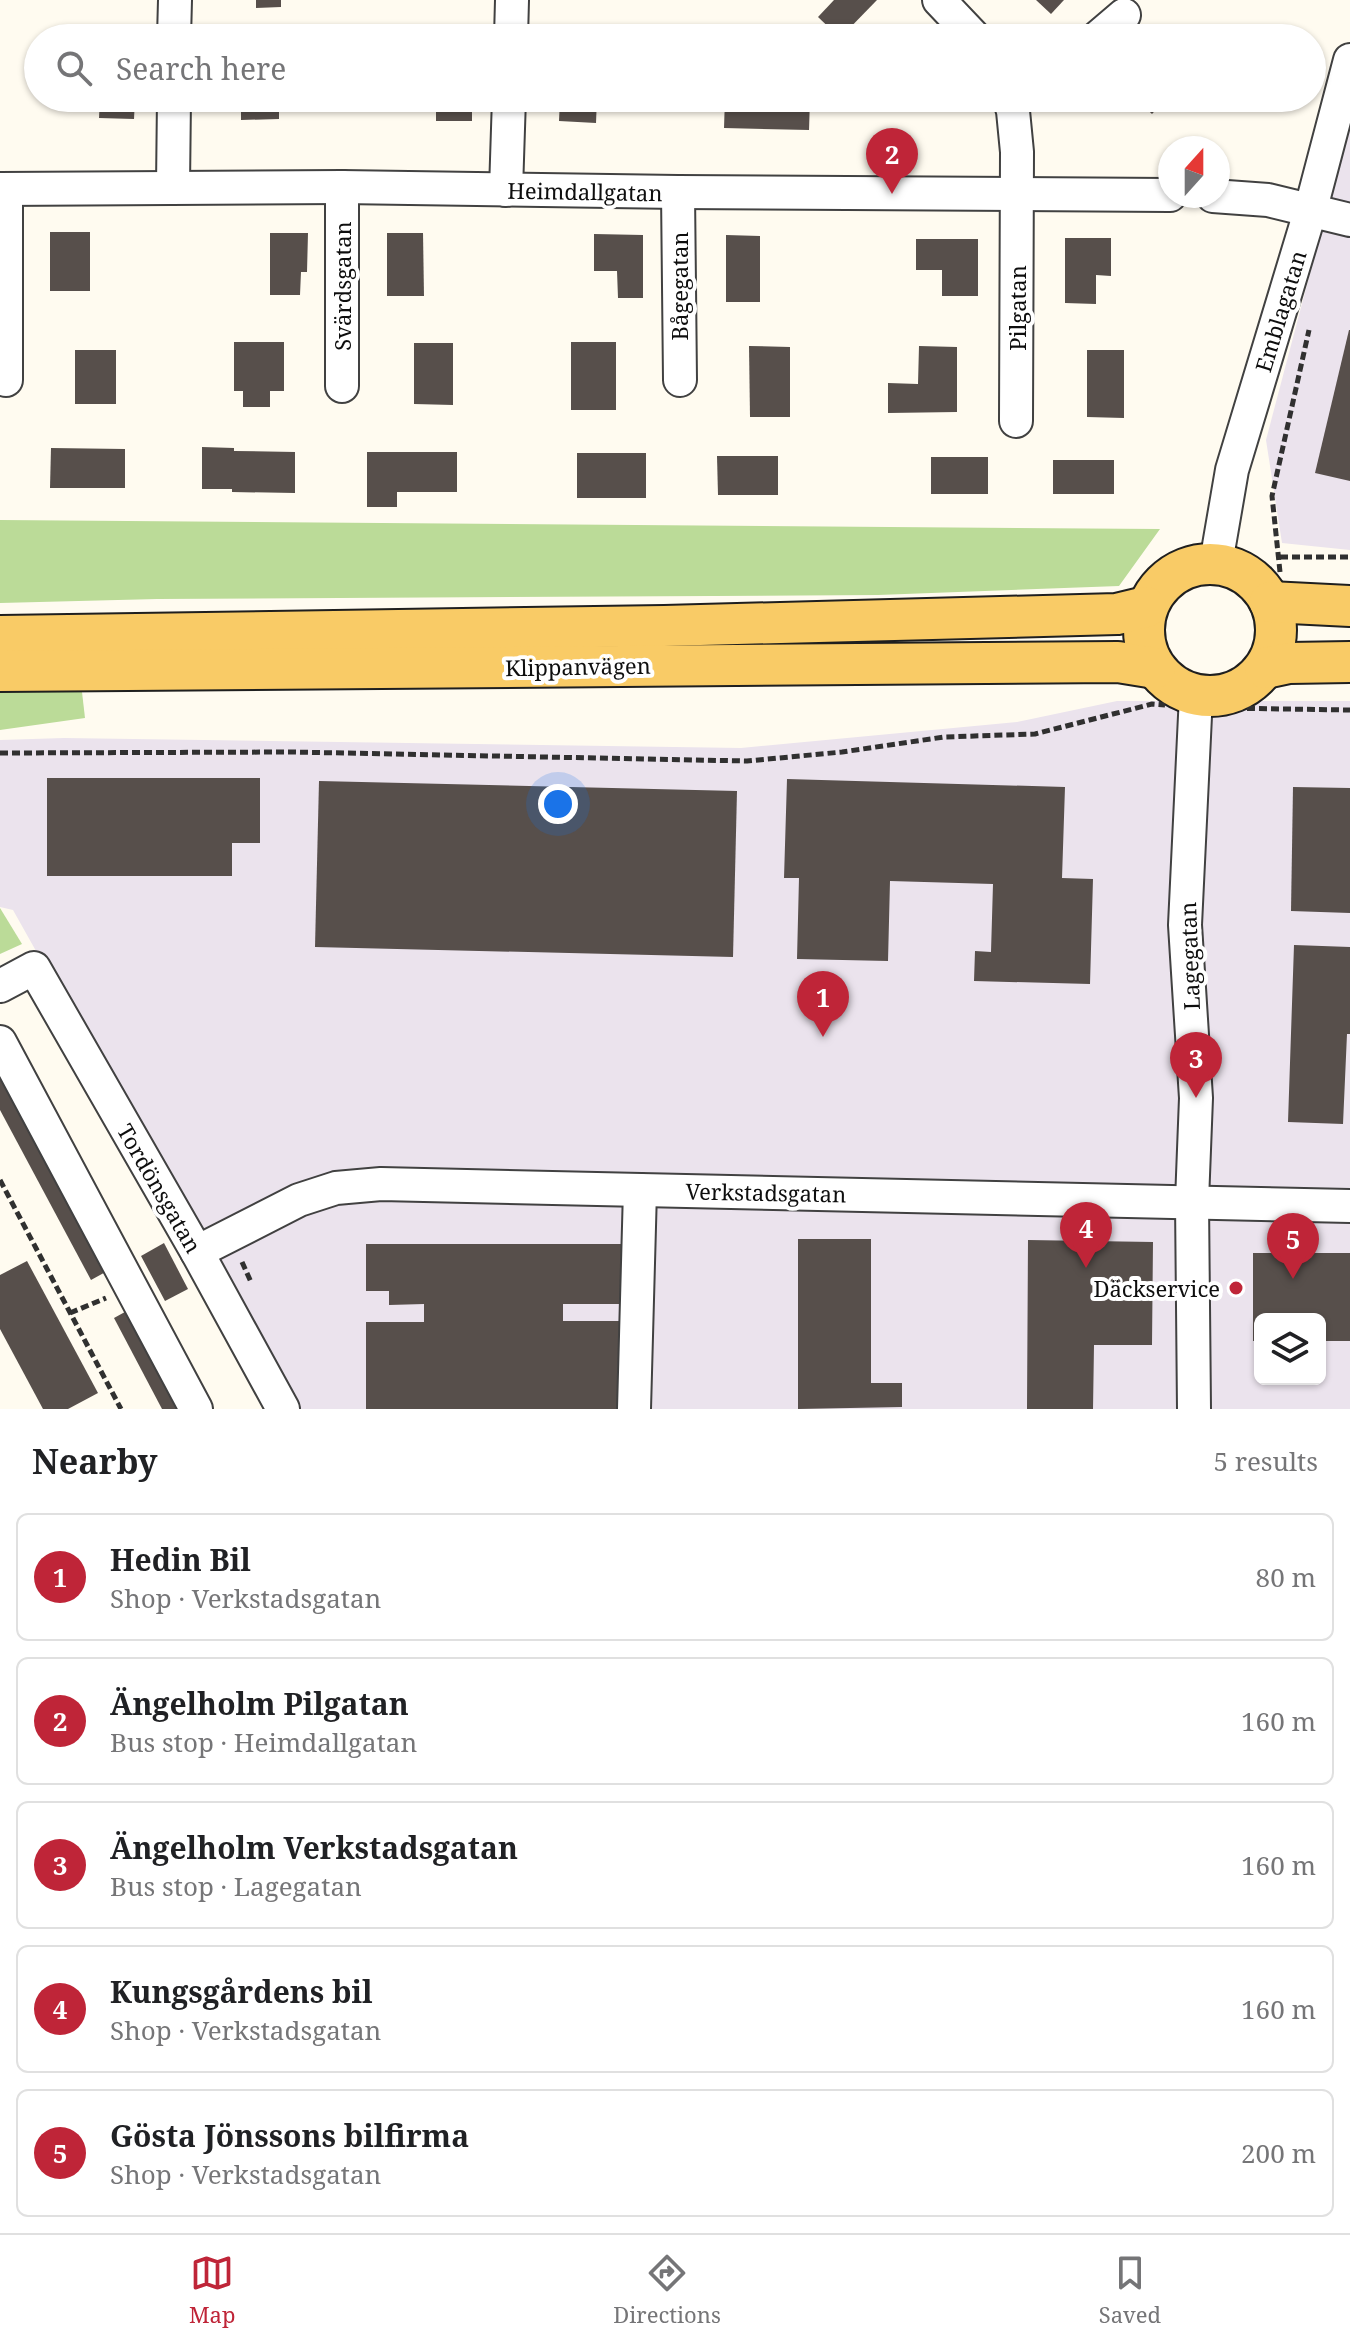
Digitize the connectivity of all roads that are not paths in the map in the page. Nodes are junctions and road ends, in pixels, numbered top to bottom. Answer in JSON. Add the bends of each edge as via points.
{"nodes":[{"id":1,"x":175,"y":0,"type":"edge"},
{"id":2,"x":512,"y":0,"type":"edge"},
{"id":3,"x":939,"y":0,"type":"edge"},
{"id":4,"x":1124,"y":15,"type":"dead end"},
{"id":5,"x":174,"y":24,"type":"edge"},
{"id":6,"x":511,"y":24,"type":"edge"},
{"id":7,"x":962,"y":24,"type":"edge"},
{"id":8,"x":1113,"y":24,"type":"edge"},
{"id":9,"x":1350,"y":60,"type":"edge"},
{"id":10,"x":174,"y":112,"type":"edge"},
{"id":11,"x":509,"y":112,"type":"edge"},
{"id":12,"x":1014,"y":112,"type":"edge"},
{"id":13,"x":173,"y":186,"type":"junction"},
{"id":14,"x":342,"y":187,"type":"junction"},
{"id":15,"x":3,"y":189,"type":"edge"},
{"id":16,"x":506,"y":190,"type":"junction"},
{"id":17,"x":678,"y":192,"type":"junction"},
{"id":18,"x":1018,"y":195,"type":"junction"},
{"id":19,"x":1158,"y":195,"type":"edge"},
{"id":20,"x":1230,"y":197,"type":"edge"},
{"id":21,"x":1310,"y":212,"type":"junction"},
{"id":22,"x":1350,"y":220,"type":"edge"},
{"id":23,"x":6,"y":380,"type":"dead end"},
{"id":24,"x":680,"y":380,"type":"dead end"},
{"id":25,"x":342,"y":386,"type":"dead end"},
{"id":26,"x":1016,"y":421,"type":"dead end"},
{"id":27,"x":1216,"y":563,"type":"junction"},
{"id":28,"x":1282,"y":603,"type":"junction"},
{"id":29,"x":1350,"y":606,"type":"edge"},
{"id":30,"x":1146,"y":607,"type":"junction"},
{"id":31,"x":0,"y":636,"type":"edge"},
{"id":32,"x":1350,"y":662,"type":"edge"},
{"id":33,"x":1277,"y":666,"type":"junction"},
{"id":34,"x":1155,"y":668,"type":"junction"},
{"id":35,"x":0,"y":671,"type":"edge"},
{"id":36,"x":1196,"y":702,"type":"junction"},
{"id":37,"x":0,"y":986,"type":"edge"},
{"id":38,"x":0,"y":1042,"type":"edge"},
{"id":39,"x":640,"y":1190,"type":"junction"},
{"id":40,"x":1192,"y":1201,"type":"junction"},
{"id":41,"x":1350,"y":1206,"type":"edge"},
{"id":42,"x":197,"y":1252,"type":"junction"},
{"id":43,"x":196,"y":1409,"type":"edge"},
{"id":44,"x":283,"y":1409,"type":"edge"},
{"id":45,"x":634,"y":1409,"type":"edge"},
{"id":46,"x":1194,"y":1409,"type":"edge"}],
"edges":[{"from":1,"to":5,"type":"street"},
{"from":2,"to":6,"type":"street"},
{"from":3,"to":7,"type":"street"},
{"from":4,"to":8,"type":"street"},
{"from":9,"to":21,"type":"street","name":"Emblagatan"},
{"from":10,"to":13,"type":"street"},
{"from":11,"to":16,"type":"street"},
{"from":12,"to":18,"type":"street","name":"Pilgatan"},
{"from":13,"to":14,"type":"street","name":"Heimdallgatan"},
{"from":13,"to":15,"type":"street","name":"Heimdallgatan"},
{"from":14,"to":16,"type":"street","name":"Heimdallgatan"},
{"from":14,"to":25,"type":"street","name":"Svärdsgatan"},
{"from":15,"to":23,"type":"street"},
{"from":16,"to":17,"type":"street","name":"Heimdallgatan"},
{"from":17,"to":18,"type":"street","name":"Heimdallgatan"},
{"from":17,"to":24,"type":"street","name":"Bågegatan"},
{"from":18,"to":19,"type":"street","name":"Heimdallgatan"},
{"from":18,"to":26,"type":"street","name":"Pilgatan"},
{"from":20,"to":21,"type":"street","via":[[1268,200]]},
{"from":21,"to":22,"type":"street"},
{"from":21,"to":27,"type":"street","name":"Emblagatan","via":[[1232,470]]},
{"from":27,"to":28,"type":"main road","via":[[1238,569]]},
{"from":27,"to":30,"type":"main road","via":[[1187,567],[1162,583]]},
{"from":28,"to":29,"type":"main road"},
{"from":28,"to":33,"type":"main road","via":[[1273,653]]},
{"from":30,"to":31,"type":"main road","name":"Klippanvägen","via":[[1117,614],[801,622]]},
{"from":30,"to":34,"type":"main road","via":[[1145,649]]},
{"from":32,"to":33,"type":"main road"},
{"from":33,"to":36,"type":"main road","via":[[1246,686]]},
{"from":34,"to":35,"type":"main road","name":"Klippanvägen","via":[[1118,662]]},
{"from":34,"to":36,"type":"main road","name":"Klippanvägen"},
{"from":36,"to":40,"type":"street","name":"Lagegatan","via":[[1185,925],[1196,1098]]},
{"from":37,"to":42,"type":"street","name":"Tordönsgatan","via":[[34,968]]},
{"from":38,"to":43,"type":"street"},
{"from":39,"to":40,"type":"street","name":"Verkstadsgatan"},
{"from":39,"to":42,"type":"street","name":"Verkstadsgatan","via":[[351,1186],[299,1200]]},
{"from":39,"to":45,"type":"street"},
{"from":40,"to":41,"type":"street","name":"Verkstadsgatan"},
{"from":40,"to":46,"type":"street","name":"Lagegatan"},
{"from":42,"to":44,"type":"street","name":"Tordönsgatan"}]}
